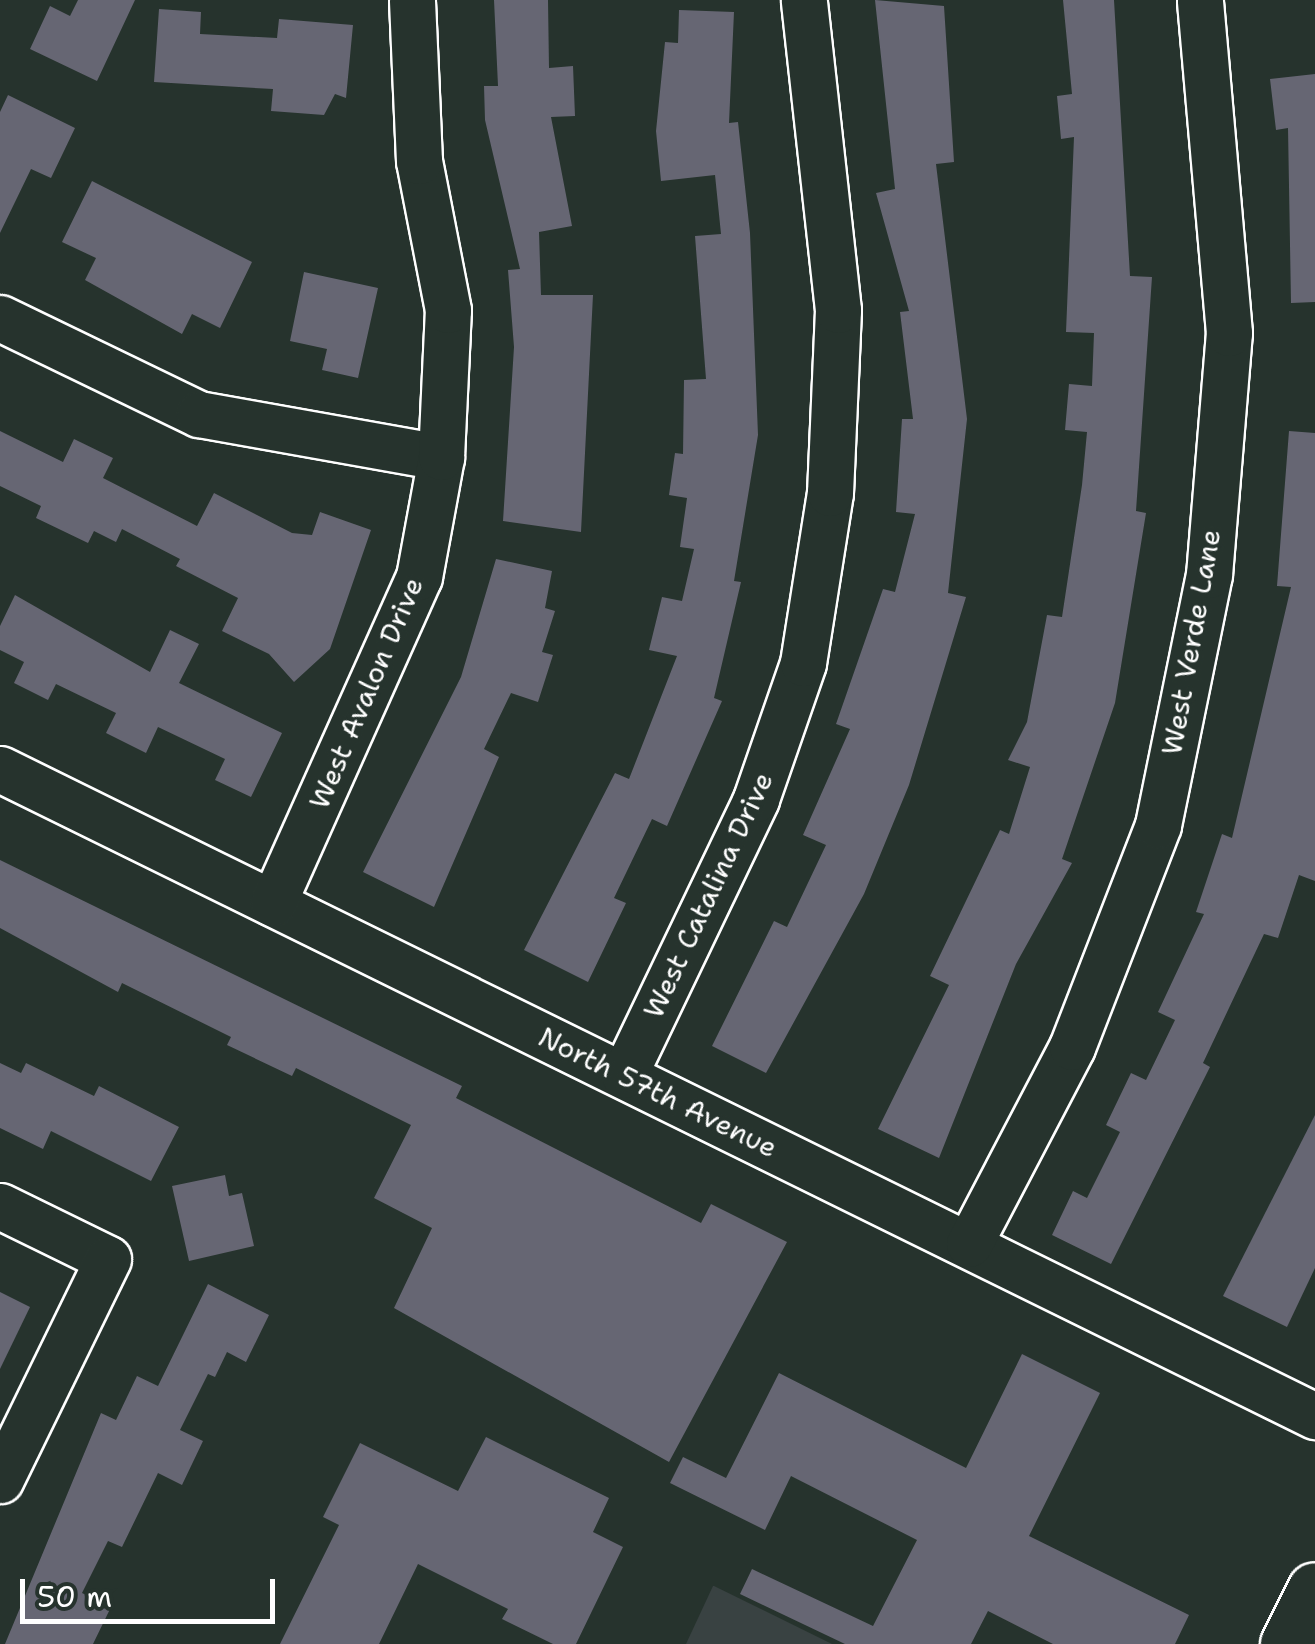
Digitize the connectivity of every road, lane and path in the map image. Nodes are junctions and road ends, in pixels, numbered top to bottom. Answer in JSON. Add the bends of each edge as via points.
{"nodes":[{"id":1,"x":412,"y":0,"type":"edge"},
{"id":2,"x":804,"y":0,"type":"edge"},
{"id":3,"x":1200,"y":0,"type":"edge"},
{"id":4,"x":0,"y":318,"type":"edge"},
{"id":5,"x":441,"y":457,"type":"junction"},
{"id":6,"x":0,"y":769,"type":"edge"},
{"id":7,"x":273,"y":903,"type":"junction"},
{"id":8,"x":624,"y":1075,"type":"junction"},
{"id":9,"x":0,"y":1206,"type":"edge"},
{"id":10,"x":969,"y":1244,"type":"junction"},
{"id":11,"x":1313,"y":1409,"type":"edge"},
{"id":12,"x":0,"y":1480,"type":"edge"},
{"id":13,"x":1315,"y":1590,"type":"edge"},
{"id":14,"x":1288,"y":1644,"type":"edge"}],
"edges":[{"from":1,"to":5,"type":"street","name":"West Avalon Drive","via":[[419,160],[448,310]]},
{"from":2,"to":8,"type":"street","name":"West Catalina Drive","via":[[838,310],[830,493],[806,644],[756,799]]},
{"from":3,"to":10,"type":"street","name":"West Verde Lane","via":[[1229,332],[1209,575],[1158,825],[1072,1047]]},
{"from":4,"to":5,"type":"street","via":[[199,414]]},
{"from":5,"to":7,"type":"street","name":"West Avalon Drive","via":[[419,576]]},
{"from":6,"to":7,"type":"street","name":"North 57th Avenue"},
{"from":7,"to":8,"type":"street","name":"North 57th Avenue"},
{"from":8,"to":10,"type":"street","name":"North 57th Avenue"},
{"from":9,"to":12,"type":"street","via":[[108,1259]]},
{"from":10,"to":11,"type":"street","name":"North 57th Avenue"},
{"from":13,"to":14,"type":"main road"}]}
